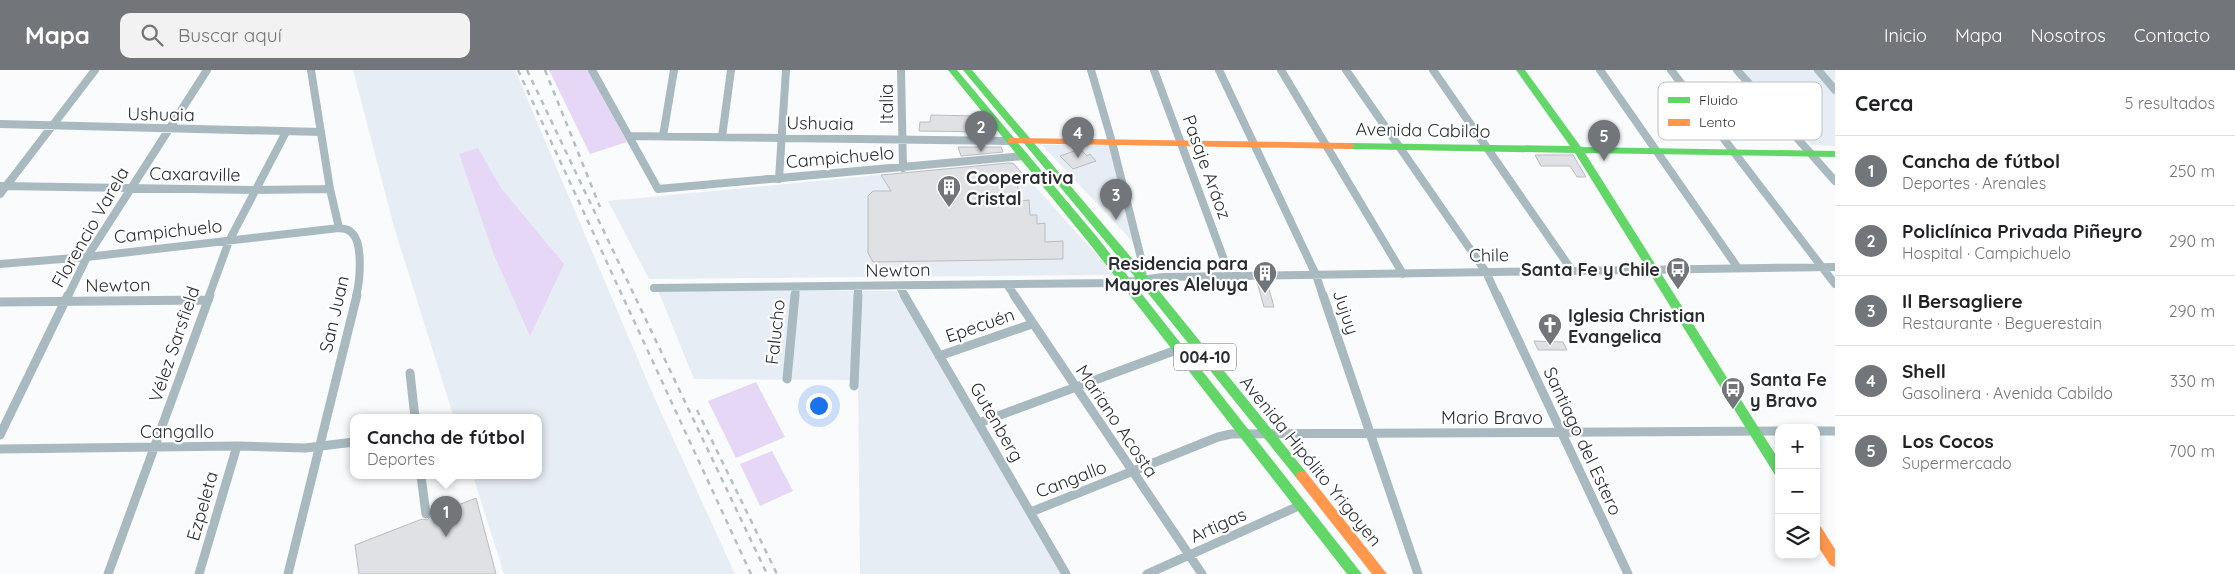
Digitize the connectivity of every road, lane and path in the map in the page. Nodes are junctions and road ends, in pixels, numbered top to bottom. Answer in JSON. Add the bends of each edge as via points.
{"nodes":[{"id":1,"x":95,"y":70,"type":"edge"},
{"id":2,"x":207,"y":70,"type":"edge"},
{"id":3,"x":311,"y":70,"type":"edge"},
{"id":4,"x":592,"y":70,"type":"edge"},
{"id":5,"x":674,"y":70,"type":"edge"},
{"id":6,"x":731,"y":70,"type":"edge"},
{"id":7,"x":786,"y":70,"type":"edge"},
{"id":8,"x":901,"y":70,"type":"edge"},
{"id":9,"x":952,"y":70,"type":"edge"},
{"id":10,"x":967,"y":70,"type":"edge"},
{"id":11,"x":1091,"y":70,"type":"edge"},
{"id":12,"x":1154,"y":70,"type":"edge"},
{"id":13,"x":1219,"y":70,"type":"edge"},
{"id":14,"x":1282,"y":70,"type":"edge"},
{"id":15,"x":1346,"y":70,"type":"edge"},
{"id":16,"x":1433,"y":70,"type":"edge"},
{"id":17,"x":1520,"y":70,"type":"edge"},
{"id":18,"x":1600,"y":70,"type":"edge"},
{"id":19,"x":1671,"y":70,"type":"edge"},
{"id":20,"x":1737,"y":70,"type":"edge"},
{"id":21,"x":1818,"y":70,"type":"edge"},
{"id":22,"x":1681,"y":82,"type":"edge"},
{"id":23,"x":1748,"y":82,"type":"edge"},
{"id":24,"x":1835,"y":90,"type":"edge"},
{"id":25,"x":0,"y":124,"type":"edge"},
{"id":26,"x":51,"y":126,"type":"junction"},
{"id":27,"x":168,"y":130,"type":"junction"},
{"id":28,"x":286,"y":132,"type":"junction"},
{"id":29,"x":321,"y":132,"type":"junction"},
{"id":30,"x":629,"y":136,"type":"junction"},
{"id":31,"x":663,"y":136,"type":"junction"},
{"id":32,"x":722,"y":136,"type":"junction"},
{"id":33,"x":781,"y":138,"type":"junction"},
{"id":34,"x":901,"y":140,"type":"junction"},
{"id":35,"x":1726,"y":140,"type":"edge"},
{"id":36,"x":1800,"y":140,"type":"edge"},
{"id":37,"x":1011,"y":142,"type":"junction"},
{"id":38,"x":1028,"y":142,"type":"junction"},
{"id":39,"x":1112,"y":142,"type":"junction"},
{"id":40,"x":1181,"y":144,"type":"junction"},
{"id":41,"x":1256,"y":145,"type":"junction"},
{"id":42,"x":1326,"y":146,"type":"junction"},
{"id":43,"x":1401,"y":148,"type":"junction"},
{"id":44,"x":1487,"y":149,"type":"junction"},
{"id":45,"x":1578,"y":150,"type":"junction"},
{"id":46,"x":1657,"y":152,"type":"junction"},
{"id":47,"x":1736,"y":152,"type":"junction"},
{"id":48,"x":1812,"y":153,"type":"junction"},
{"id":49,"x":1835,"y":154,"type":"edge"},
{"id":50,"x":1024,"y":156,"type":"junction"},
{"id":51,"x":903,"y":168,"type":"junction"},
{"id":52,"x":779,"y":179,"type":"junction"},
{"id":53,"x":1835,"y":181,"type":"edge"},
{"id":54,"x":3,"y":186,"type":"edge"},
{"id":55,"x":130,"y":188,"type":"junction"},
{"id":56,"x":330,"y":189,"type":"junction"},
{"id":57,"x":254,"y":190,"type":"junction"},
{"id":58,"x":0,"y":194,"type":"edge"},
{"id":59,"x":339,"y":228,"type":"junction"},
{"id":60,"x":229,"y":241,"type":"junction"},
{"id":61,"x":87,"y":256,"type":"junction"},
{"id":62,"x":0,"y":264,"type":"edge"},
{"id":63,"x":1822,"y":267,"type":"junction"},
{"id":64,"x":1835,"y":267,"type":"edge"},
{"id":65,"x":1738,"y":268,"type":"junction"},
{"id":66,"x":1571,"y":269,"type":"junction"},
{"id":67,"x":1654,"y":269,"type":"junction"},
{"id":68,"x":1486,"y":272,"type":"junction"},
{"id":69,"x":1403,"y":274,"type":"junction"},
{"id":70,"x":1316,"y":275,"type":"junction"},
{"id":71,"x":1230,"y":276,"type":"junction"},
{"id":72,"x":1143,"y":279,"type":"junction"},
{"id":73,"x":1126,"y":282,"type":"junction"},
{"id":74,"x":1835,"y":284,"type":"edge"},
{"id":75,"x":899,"y":286,"type":"junction"},
{"id":76,"x":1008,"y":286,"type":"junction"},
{"id":77,"x":796,"y":287,"type":"junction"},
{"id":78,"x":858,"y":287,"type":"junction"},
{"id":79,"x":654,"y":288,"type":"dead end"},
{"id":80,"x":206,"y":300,"type":"junction"},
{"id":81,"x":0,"y":302,"type":"edge"},
{"id":82,"x":65,"y":302,"type":"junction"},
{"id":83,"x":1032,"y":324,"type":"junction"},
{"id":84,"x":1179,"y":349,"type":"junction"},
{"id":85,"x":940,"y":356,"type":"junction"},
{"id":86,"x":410,"y":373,"type":"dead end"},
{"id":87,"x":787,"y":379,"type":"dead end"},
{"id":88,"x":854,"y":386,"type":"dead end"},
{"id":89,"x":1075,"y":388,"type":"junction"},
{"id":90,"x":415,"y":414,"type":"edge"},
{"id":91,"x":979,"y":423,"type":"junction"},
{"id":92,"x":1775,"y":431,"type":"edge"},
{"id":93,"x":1820,"y":431,"type":"edge"},
{"id":94,"x":1835,"y":431,"type":"edge"},
{"id":95,"x":1754,"y":432,"type":"junction"},
{"id":96,"x":1562,"y":433,"type":"junction"},
{"id":97,"x":1245,"y":434,"type":"junction"},
{"id":98,"x":1266,"y":434,"type":"junction"},
{"id":99,"x":1369,"y":434,"type":"junction"},
{"id":100,"x":0,"y":435,"type":"edge"},
{"id":101,"x":350,"y":442,"type":"edge"},
{"id":102,"x":236,"y":446,"type":"junction"},
{"id":103,"x":320,"y":446,"type":"junction"},
{"id":104,"x":156,"y":447,"type":"junction"},
{"id":105,"x":0,"y":449,"type":"edge"},
{"id":106,"x":1778,"y":469,"type":"edge"},
{"id":107,"x":1132,"y":472,"type":"junction"},
{"id":108,"x":421,"y":479,"type":"edge"},
{"id":109,"x":1301,"y":505,"type":"junction"},
{"id":110,"x":1031,"y":512,"type":"junction"},
{"id":111,"x":426,"y":514,"type":"dead end"},
{"id":112,"x":1820,"y":537,"type":"edge"},
{"id":113,"x":1189,"y":556,"type":"junction"},
{"id":114,"x":1835,"y":561,"type":"edge"},
{"id":115,"x":108,"y":574,"type":"edge"},
{"id":116,"x":199,"y":574,"type":"edge"},
{"id":117,"x":288,"y":574,"type":"edge"},
{"id":118,"x":1066,"y":574,"type":"edge"},
{"id":119,"x":1147,"y":574,"type":"edge"},
{"id":120,"x":1202,"y":574,"type":"edge"},
{"id":121,"x":1355,"y":574,"type":"edge"},
{"id":122,"x":1380,"y":574,"type":"edge"},
{"id":123,"x":1418,"y":574,"type":"edge"},
{"id":124,"x":1628,"y":574,"type":"edge"}],
"edges":[{"from":1,"to":26,"type":"street"},
{"from":2,"to":27,"type":"street","name":"Florencio Varela"},
{"from":3,"to":29,"type":"street"},
{"from":4,"to":30,"type":"street"},
{"from":5,"to":31,"type":"street"},
{"from":6,"to":32,"type":"street"},
{"from":7,"to":33,"type":"street"},
{"from":8,"to":34,"type":"street","name":"Italia"},
{"from":9,"to":37,"type":"street","name":"Avenida Hipólito Yrigoyen","number":"004-10"},
{"from":10,"to":38,"type":"street","name":"Avenida Hipólito Yrigoyen","number":"004-10"},
{"from":11,"to":39,"type":"street"},
{"from":12,"to":40,"type":"street","name":"Pasaje Aráoz"},
{"from":13,"to":41,"type":"street","name":"Jujuy"},
{"from":14,"to":42,"type":"street"},
{"from":15,"to":43,"type":"street","name":"Santiago del Estero"},
{"from":16,"to":44,"type":"street"},
{"from":17,"to":45,"type":"street"},
{"from":18,"to":46,"type":"street"},
{"from":19,"to":22,"type":"street"},
{"from":20,"to":23,"type":"street"},
{"from":21,"to":24,"type":"street"},
{"from":25,"to":26,"type":"street","name":"Ushuaia"},
{"from":26,"to":27,"type":"street","name":"Ushuaia"},
{"from":26,"to":54,"type":"street"},
{"from":27,"to":28,"type":"street","name":"Ushuaia"},
{"from":27,"to":55,"type":"street","name":"Florencio Varela"},
{"from":28,"to":29,"type":"street","name":"Ushuaia"},
{"from":28,"to":57,"type":"street","name":"Vélez Sarsfield"},
{"from":29,"to":56,"type":"street"},
{"from":30,"to":31,"type":"street","name":"Ushuaia"},
{"from":30,"to":52,"type":"street","name":"Campichuelo","via":[[658,189]]},
{"from":31,"to":32,"type":"street","name":"Ushuaia"},
{"from":32,"to":33,"type":"street","name":"Ushuaia"},
{"from":33,"to":34,"type":"street","name":"Ushuaia"},
{"from":33,"to":52,"type":"street"},
{"from":34,"to":37,"type":"street","name":"Ushuaia"},
{"from":34,"to":51,"type":"street","name":"Italia"},
{"from":35,"to":47,"type":"street"},
{"from":36,"to":48,"type":"street"},
{"from":37,"to":38,"type":"street","name":"Avenida Cabildo"},
{"from":37,"to":50,"type":"street","name":"Avenida Hipólito Yrigoyen","number":"004-10"},
{"from":38,"to":39,"type":"street","name":"Avenida Cabildo"},
{"from":38,"to":72,"type":"street","name":"Avenida Hipólito Yrigoyen","number":"004-10"},
{"from":39,"to":40,"type":"street","name":"Avenida Cabildo"},
{"from":39,"to":72,"type":"street"},
{"from":40,"to":41,"type":"street","name":"Avenida Cabildo"},
{"from":40,"to":71,"type":"street","name":"Pasaje Aráoz"},
{"from":41,"to":42,"type":"street","name":"Avenida Cabildo"},
{"from":41,"to":70,"type":"street","name":"Jujuy"},
{"from":42,"to":43,"type":"street","name":"Avenida Cabildo"},
{"from":42,"to":69,"type":"street"},
{"from":43,"to":44,"type":"street","name":"Avenida Cabildo"},
{"from":43,"to":68,"type":"street","name":"Santiago del Estero"},
{"from":44,"to":45,"type":"street","name":"Avenida Cabildo"},
{"from":44,"to":66,"type":"street"},
{"from":45,"to":46,"type":"street","name":"Avenida Cabildo"},
{"from":45,"to":67,"type":"street"},
{"from":46,"to":47,"type":"street","name":"Avenida Cabildo"},
{"from":46,"to":65,"type":"street"},
{"from":47,"to":48,"type":"street","name":"Avenida Cabildo"},
{"from":47,"to":63,"type":"street"},
{"from":48,"to":49,"type":"street","name":"Avenida Cabildo"},
{"from":48,"to":53,"type":"street"},
{"from":50,"to":51,"type":"street","name":"Campichuelo"},
{"from":50,"to":73,"type":"street","name":"Avenida Hipólito Yrigoyen","number":"004-10"},
{"from":51,"to":52,"type":"street","name":"Campichuelo"},
{"from":54,"to":55,"type":"street","name":"Caxaraville"},
{"from":54,"to":58,"type":"street"},
{"from":55,"to":57,"type":"street","name":"Caxaraville"},
{"from":55,"to":61,"type":"street","name":"Florencio Varela"},
{"from":56,"to":57,"type":"street","name":"Caxaraville"},
{"from":56,"to":59,"type":"street"},
{"from":57,"to":60,"type":"street","name":"Vélez Sarsfield"},
{"from":59,"to":60,"type":"street","name":"Campichuelo"},
{"from":59,"to":103,"type":"street","name":"San Juan","via":[[355,234],[360,275]]},
{"from":60,"to":61,"type":"street","name":"Campichuelo"},
{"from":60,"to":80,"type":"street","name":"Vélez Sarsfield"},
{"from":61,"to":62,"type":"street","name":"Campichuelo"},
{"from":61,"to":82,"type":"street","name":"Florencio Varela"},
{"from":63,"to":64,"type":"street","name":"Chile"},
{"from":63,"to":65,"type":"street","name":"Chile"},
{"from":63,"to":74,"type":"street"},
{"from":65,"to":67,"type":"street","name":"Chile"},
{"from":66,"to":67,"type":"street","name":"Chile"},
{"from":66,"to":68,"type":"street","name":"Chile"},
{"from":67,"to":95,"type":"street"},
{"from":68,"to":69,"type":"street","name":"Chile"},
{"from":68,"to":96,"type":"street","name":"Santiago del Estero"},
{"from":69,"to":70,"type":"street","name":"Chile"},
{"from":70,"to":71,"type":"street","name":"Chile"},
{"from":70,"to":99,"type":"street","name":"Jujuy"},
{"from":71,"to":72,"type":"street","name":"Chile"},
{"from":72,"to":73,"type":"street","name":"Newton"},
{"from":72,"to":98,"type":"street","name":"Avenida Hipólito Yrigoyen","number":"004-10"},
{"from":73,"to":76,"type":"street","name":"Newton"},
{"from":73,"to":84,"type":"street","name":"Avenida Hipólito Yrigoyen","number":"004-10"},
{"from":75,"to":76,"type":"street","name":"Newton"},
{"from":75,"to":78,"type":"street","name":"Newton"},
{"from":75,"to":85,"type":"street","name":"Gutenberg"},
{"from":76,"to":83,"type":"street","name":"Mariano Acosta"},
{"from":77,"to":78,"type":"street","name":"Newton"},
{"from":77,"to":79,"type":"street","name":"Newton"},
{"from":77,"to":87,"type":"street","name":"Falucho"},
{"from":78,"to":88,"type":"street"},
{"from":80,"to":82,"type":"street","name":"Newton"},
{"from":80,"to":104,"type":"street","name":"Vélez Sarsfield"},
{"from":81,"to":82,"type":"street","name":"Newton"},
{"from":82,"to":100,"type":"street","name":"Florencio Varela"},
{"from":83,"to":85,"type":"street","name":"Epecuén"},
{"from":83,"to":89,"type":"street","name":"Mariano Acosta"},
{"from":84,"to":89,"type":"street"},
{"from":84,"to":97,"type":"street","name":"Avenida Hipólito Yrigoyen","number":"004-10"},
{"from":85,"to":91,"type":"street","name":"Gutenberg"},
{"from":86,"to":90,"type":"street"},
{"from":89,"to":91,"type":"street"},
{"from":89,"to":107,"type":"street","name":"Mariano Acosta"},
{"from":91,"to":110,"type":"street","name":"Gutenberg"},
{"from":92,"to":95,"type":"street","name":"Mario Bravo"},
{"from":93,"to":94,"type":"street"},
{"from":95,"to":96,"type":"street","name":"Mario Bravo"},
{"from":95,"to":106,"type":"street"},
{"from":96,"to":99,"type":"street","name":"Mario Bravo"},
{"from":96,"to":124,"type":"street","name":"Santiago del Estero"},
{"from":97,"to":98,"type":"street","name":"Cangallo"},
{"from":97,"to":107,"type":"street","name":"Cangallo","via":[[1218,437]]},
{"from":97,"to":109,"type":"street","name":"Avenida Hipólito Yrigoyen","number":"004-10"},
{"from":98,"to":99,"type":"street","name":"Mario Bravo"},
{"from":98,"to":122,"type":"street","name":"Avenida Hipólito Yrigoyen","number":"004-10"},
{"from":99,"to":123,"type":"street","name":"Jujuy"},
{"from":101,"to":103,"type":"street","name":"Cangallo"},
{"from":102,"to":103,"type":"street","name":"Cangallo"},
{"from":102,"to":104,"type":"street","name":"Cangallo"},
{"from":102,"to":116,"type":"street","name":"Ezpeleta"},
{"from":103,"to":117,"type":"street","name":"San Juan"},
{"from":104,"to":105,"type":"street","name":"Cangallo"},
{"from":104,"to":115,"type":"street","name":"Vélez Sarsfield"},
{"from":107,"to":110,"type":"street","name":"Cangallo"},
{"from":107,"to":113,"type":"street","name":"Mariano Acosta"},
{"from":108,"to":111,"type":"street"},
{"from":109,"to":113,"type":"street","name":"Artigas"},
{"from":109,"to":121,"type":"street","name":"Avenida Hipólito Yrigoyen","number":"004-10"},
{"from":110,"to":118,"type":"street","name":"Gutenberg"},
{"from":112,"to":114,"type":"street"},
{"from":113,"to":119,"type":"street","name":"Artigas"},
{"from":113,"to":120,"type":"street","name":"Mariano Acosta"}]}
